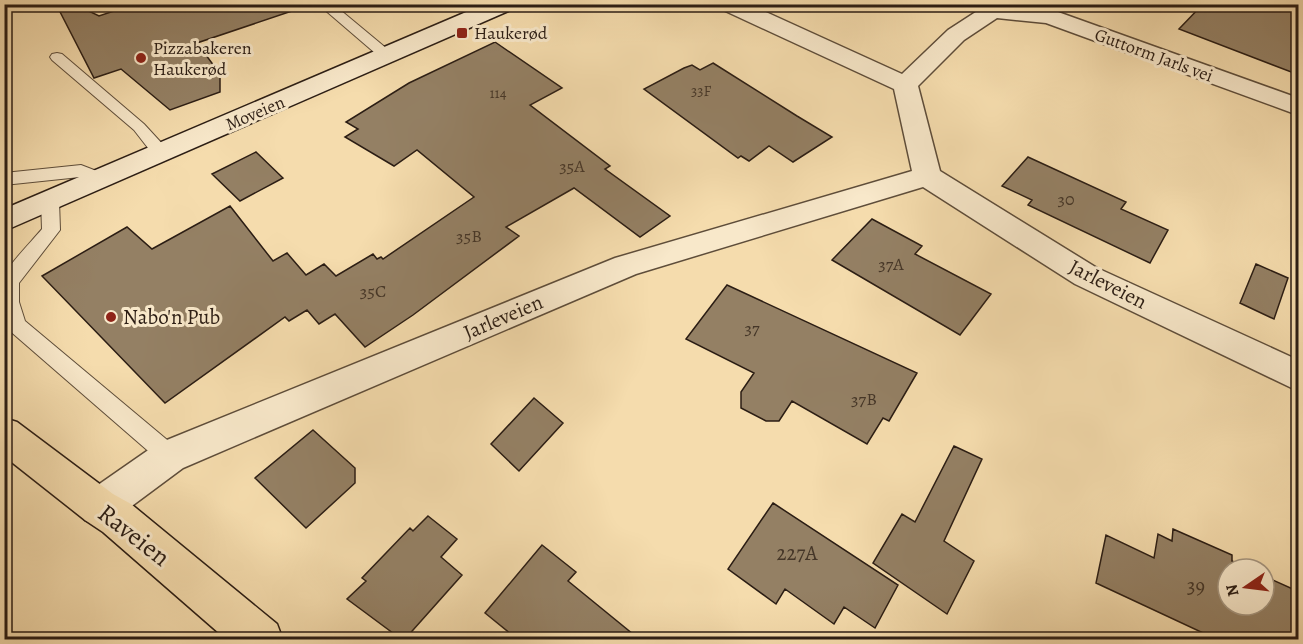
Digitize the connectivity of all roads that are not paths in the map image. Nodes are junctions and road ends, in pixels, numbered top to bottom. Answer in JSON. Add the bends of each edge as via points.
{"nodes":[{"id":1,"x":324,"y":4,"type":"edge"},
{"id":2,"x":505,"y":4,"type":"edge"},
{"id":3,"x":729,"y":4,"type":"edge"},
{"id":4,"x":998,"y":8,"type":"edge"},
{"id":5,"x":387,"y":56,"type":"junction"},
{"id":6,"x":57,"y":57,"type":"dead end"},
{"id":7,"x":905,"y":85,"type":"junction"},
{"id":8,"x":1299,"y":106,"type":"edge"},
{"id":9,"x":161,"y":153,"type":"junction"},
{"id":10,"x":927,"y":176,"type":"junction"},
{"id":11,"x":4,"y":179,"type":"edge"},
{"id":12,"x":101,"y":179,"type":"junction"},
{"id":13,"x":50,"y":201,"type":"junction"},
{"id":14,"x":4,"y":221,"type":"edge"},
{"id":15,"x":1299,"y":376,"type":"edge"},
{"id":16,"x":4,"y":434,"type":"edge"},
{"id":17,"x":170,"y":456,"type":"junction"},
{"id":18,"x":99,"y":507,"type":"junction"},
{"id":19,"x":261,"y":639,"type":"edge"}],
"edges":[{"from":1,"to":5,"type":"lane"},
{"from":2,"to":5,"type":"street","name":"Moveien"},
{"from":3,"to":7,"type":"street"},
{"from":4,"to":7,"type":"street","name":"Guttorm Jarls vei","via":[[956,35]]},
{"from":4,"to":8,"type":"street","name":"Guttorm Jarls vei","via":[[1050,17]]},
{"from":5,"to":9,"type":"street","name":"Moveien"},
{"from":6,"to":9,"type":"lane","via":[[139,127]]},
{"from":7,"to":10,"type":"street"},
{"from":9,"to":12,"type":"street","name":"Moveien"},
{"from":10,"to":15,"type":"street","name":"Jarleveien","via":[[1086,276]]},
{"from":10,"to":17,"type":"street","name":"Jarleveien","via":[[626,266]]},
{"from":11,"to":12,"type":"lane","via":[[81,171]]},
{"from":12,"to":13,"type":"street","name":"Moveien"},
{"from":13,"to":14,"type":"street","name":"Moveien"},
{"from":13,"to":17,"type":"lane","via":[[51,230],[10,281],[9,302],[18,325]]},
{"from":16,"to":18,"type":"main road","name":"Raveien"},
{"from":17,"to":18,"type":"street","name":"Jarleveien"},
{"from":18,"to":19,"type":"main road","name":"Raveien"}]}
